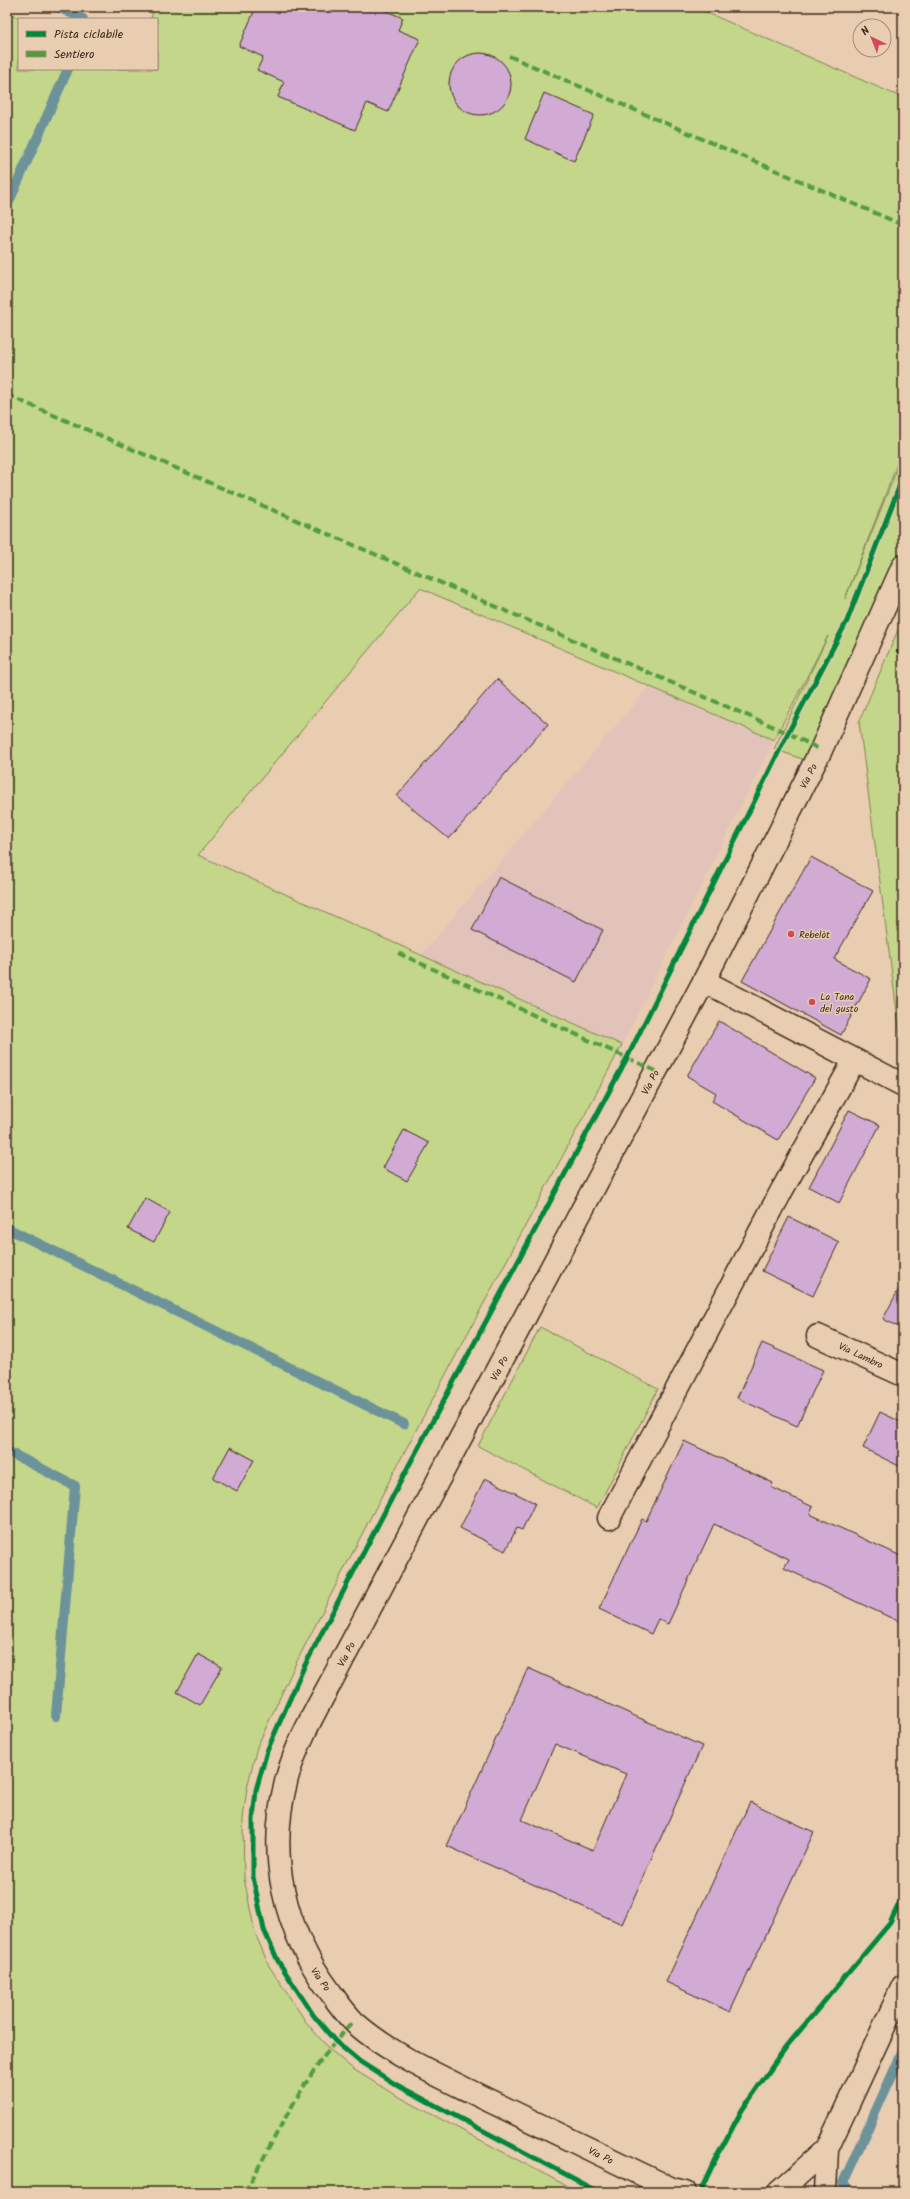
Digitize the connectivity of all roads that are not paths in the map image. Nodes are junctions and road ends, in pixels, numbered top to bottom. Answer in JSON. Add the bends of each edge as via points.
{"nodes":[{"id":1,"x":903,"y":566,"type":"edge"},
{"id":2,"x":704,"y":981,"type":"junction"},
{"id":3,"x":854,"y":1061,"type":"junction"},
{"id":4,"x":901,"y":1084,"type":"edge"},
{"id":5,"x":818,"y":1336,"type":"dead end"},
{"id":6,"x":903,"y":1375,"type":"edge"},
{"id":7,"x":608,"y":1518,"type":"dead end"},
{"id":8,"x":903,"y":1986,"type":"edge"},
{"id":9,"x":898,"y":2007,"type":"edge"},
{"id":10,"x":827,"y":2149,"type":"junction"},
{"id":11,"x":677,"y":2191,"type":"edge"},
{"id":12,"x":779,"y":2192,"type":"edge"},
{"id":13,"x":825,"y":2192,"type":"edge"}],
"edges":[{"from":1,"to":2,"type":"street","name":"Via Po","via":[[821,750]]},
{"from":2,"to":3,"type":"street"},
{"from":2,"to":11,"type":"street","name":"Via Po","via":[[297,1749],[283,1794],[280,1821],[280,1875],[290,1921],[306,1957],[326,1988],[354,2021],[375,2038],[435,2074]]},
{"from":3,"to":4,"type":"street"},
{"from":3,"to":7,"type":"street","via":[[782,1190]]},
{"from":5,"to":6,"type":"street","name":"Via Lambro"},
{"from":8,"to":9,"type":"street"},
{"from":9,"to":10,"type":"street"},
{"from":10,"to":12,"type":"street"},
{"from":10,"to":13,"type":"street"}]}
